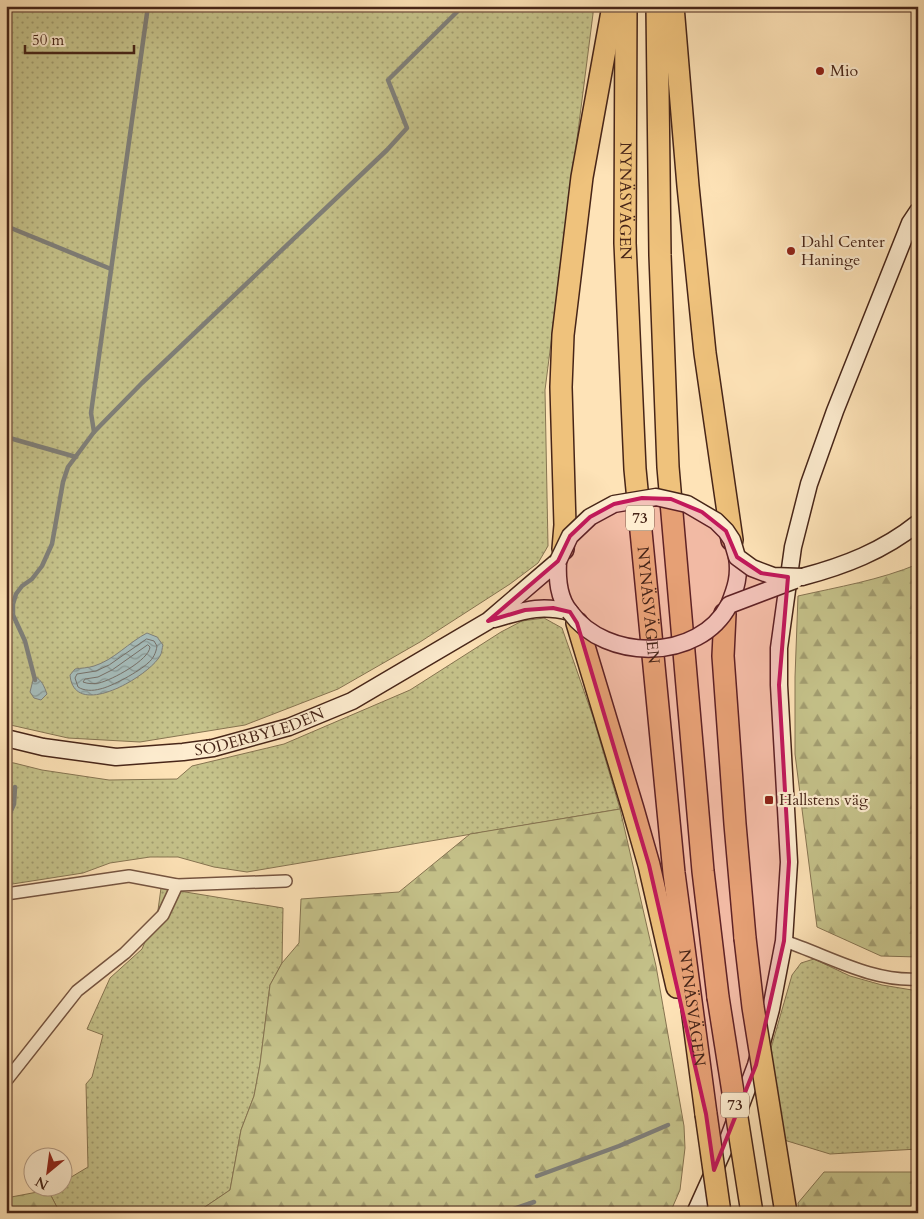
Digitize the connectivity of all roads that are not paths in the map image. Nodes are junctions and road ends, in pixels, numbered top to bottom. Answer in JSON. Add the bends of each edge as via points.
{"nodes":[{"id":1,"x":613,"y":6,"type":"edge"},
{"id":2,"x":626,"y":6,"type":"edge"},
{"id":3,"x":657,"y":6,"type":"edge"},
{"id":4,"x":673,"y":6,"type":"edge"},
{"id":5,"x":918,"y":211,"type":"edge"},
{"id":6,"x":918,"y":523,"type":"edge"},
{"id":7,"x":734,"y":548,"type":"junction"},
{"id":8,"x":560,"y":555,"type":"junction"},
{"id":9,"x":802,"y":577,"type":"junction"},
{"id":10,"x":727,"y":609,"type":"junction"},
{"id":11,"x":573,"y":618,"type":"junction"},
{"id":12,"x":488,"y":621,"type":"junction"},
{"id":13,"x":6,"y":738,"type":"edge"},
{"id":14,"x":286,"y":881,"type":"dead end"},
{"id":15,"x":177,"y":884,"type":"junction"},
{"id":16,"x":6,"y":894,"type":"edge"},
{"id":17,"x":784,"y":941,"type":"junction"},
{"id":18,"x":918,"y":979,"type":"edge"},
{"id":19,"x":690,"y":1029,"type":"junction"},
{"id":20,"x":6,"y":1081,"type":"edge"},
{"id":21,"x":695,"y":1213,"type":"edge"},
{"id":22,"x":720,"y":1213,"type":"edge"},
{"id":23,"x":752,"y":1213,"type":"edge"},
{"id":24,"x":786,"y":1213,"type":"edge"}],
"edges":[{"from":1,"to":8,"type":"highway","via":[[582,177],[563,335],[561,387],[565,525]]},
{"from":2,"to":19,"type":"highway","name":"NYNÄSVÄGEN","number":"73","via":[[625,244],[635,469]]},
{"from":3,"to":23,"type":"highway","name":"NYNÄSVÄGEN","number":"73","bridge":true,"via":[[660,255],[668,467],[703,871],[718,997]]},
{"from":4,"to":7,"type":"highway","via":[[705,353]]},
{"from":5,"to":17,"type":"street","via":[[910,223],[835,411],[809,484],[793,547],[779,648],[789,862]]},
{"from":6,"to":9,"type":"street","via":[[858,560]]},
{"from":7,"to":8,"type":"street","bridge":true,"via":[[721,526],[702,512],[687,504],[656,497],[629,500],[602,510],[579,526]]},
{"from":7,"to":9,"type":"street","bridge":true,"via":[[752,568],[761,572],[772,576]]},
{"from":7,"to":10,"type":"street","via":[[738,577]]},
{"from":8,"to":11,"type":"street","via":[[557,579]]},
{"from":8,"to":12,"type":"street","name":"SÖDERBYLEDEN"},
{"from":9,"to":10,"type":"street","bridge":true},
{"from":10,"to":11,"type":"street","bridge":true,"via":[[701,634],[659,648],[626,647],[608,641],[592,634]]},
{"from":10,"to":24,"type":"highway","bridge":true,"via":[[723,656],[745,938]]},
{"from":11,"to":12,"type":"street","name":"SÖDERBYLEDEN","via":[[553,608],[536,608]]},
{"from":11,"to":19,"type":"highway","via":[[648,865]]},
{"from":12,"to":13,"type":"street","name":"SÖDERBYLEDEN","via":[[352,702],[273,732],[213,748],[116,756],[43,747]]},
{"from":14,"to":15,"type":"street"},
{"from":15,"to":16,"type":"street","via":[[129,876]]},
{"from":15,"to":20,"type":"street","via":[[163,915],[124,953],[77,991]]},
{"from":17,"to":18,"type":"street","via":[[886,977]]},
{"from":17,"to":21,"type":"street","via":[[772,1009],[756,1065],[727,1142]]},
{"from":19,"to":22,"type":"highway","name":"NYNÄSVÄGEN","number":"73","bridge":true}]}
